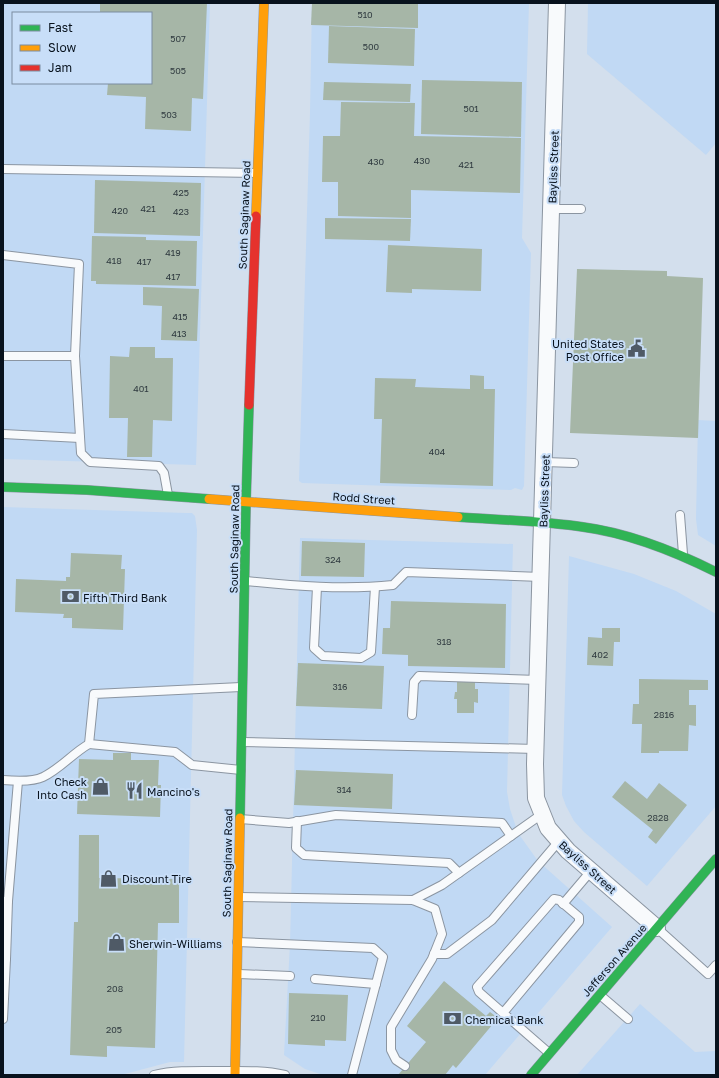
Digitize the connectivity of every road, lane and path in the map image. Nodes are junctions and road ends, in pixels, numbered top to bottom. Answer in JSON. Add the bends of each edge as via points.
{"nodes":[{"id":1,"x":264,"y":3,"type":"edge"},
{"id":2,"x":557,"y":3,"type":"edge"},
{"id":3,"x":3,"y":169,"type":"edge"},
{"id":4,"x":258,"y":173,"type":"junction"},
{"id":5,"x":552,"y":209,"type":"junction"},
{"id":6,"x":582,"y":209,"type":"dead end"},
{"id":7,"x":3,"y":255,"type":"edge"},
{"id":8,"x":3,"y":356,"type":"edge"},
{"id":9,"x":75,"y":356,"type":"junction"},
{"id":10,"x":3,"y":434,"type":"edge"},
{"id":11,"x":80,"y":438,"type":"junction"},
{"id":12,"x":545,"y":462,"type":"junction"},
{"id":13,"x":574,"y":463,"type":"dead end"},
{"id":14,"x":3,"y":487,"type":"edge"},
{"id":15,"x":168,"y":496,"type":"junction"},
{"id":16,"x":246,"y":502,"type":"junction"},
{"id":17,"x":680,"y":515,"type":"dead end"},
{"id":18,"x":543,"y":523,"type":"junction"},
{"id":19,"x":683,"y":556,"type":"junction"},
{"id":20,"x":716,"y":572,"type":"edge"},
{"id":21,"x":541,"y":577,"type":"junction"},
{"id":22,"x":245,"y":581,"type":"junction"},
{"id":23,"x":316,"y":587,"type":"junction"},
{"id":24,"x":375,"y":587,"type":"junction"},
{"id":25,"x":538,"y":680,"type":"junction"},
{"id":26,"x":242,"y":687,"type":"junction"},
{"id":27,"x":412,"y":715,"type":"dead end"},
{"id":28,"x":241,"y":742,"type":"junction"},
{"id":29,"x":89,"y":744,"type":"junction"},
{"id":30,"x":536,"y":749,"type":"junction"},
{"id":31,"x":240,"y":770,"type":"junction"},
{"id":32,"x":3,"y":780,"type":"edge"},
{"id":33,"x":18,"y":781,"type":"junction"},
{"id":34,"x":542,"y":814,"type":"junction"},
{"id":35,"x":240,"y":819,"type":"junction"},
{"id":36,"x":297,"y":821,"type":"junction"},
{"id":37,"x":511,"y":836,"type":"junction"},
{"id":38,"x":559,"y":841,"type":"junction"},
{"id":39,"x":716,"y":859,"type":"edge"},
{"id":40,"x":591,"y":871,"type":"junction"},
{"id":41,"x":459,"y":873,"type":"junction"},
{"id":42,"x":238,"y":897,"type":"junction"},
{"id":43,"x":412,"y":900,"type":"junction"},
{"id":44,"x":6,"y":901,"type":"edge"},
{"id":45,"x":563,"y":904,"type":"junction"},
{"id":46,"x":657,"y":928,"type":"junction"},
{"id":47,"x":237,"y":942,"type":"junction"},
{"id":48,"x":434,"y":954,"type":"junction"},
{"id":49,"x":4,"y":959,"type":"edge"},
{"id":50,"x":716,"y":965,"type":"edge"},
{"id":51,"x":236,"y":973,"type":"junction"},
{"id":52,"x":290,"y":976,"type":"dead end"},
{"id":53,"x":315,"y":979,"type":"dead end"},
{"id":54,"x":376,"y":984,"type":"junction"},
{"id":55,"x":600,"y":995,"type":"junction"},
{"id":56,"x":503,"y":1013,"type":"junction"},
{"id":57,"x":3,"y":1019,"type":"edge"},
{"id":58,"x":628,"y":1019,"type":"dead end"},
{"id":59,"x":550,"y":1053,"type":"junction"},
{"id":60,"x":405,"y":1066,"type":"dead end"},
{"id":61,"x":235,"y":1073,"type":"edge"},
{"id":62,"x":154,"y":1075,"type":"edge"},
{"id":63,"x":285,"y":1075,"type":"edge"},
{"id":64,"x":352,"y":1075,"type":"edge"},
{"id":65,"x":531,"y":1075,"type":"edge"}],
"edges":[{"from":1,"to":4,"type":"main road","name":"South Saginaw Road"},
{"from":2,"to":5,"type":"street","name":"Bayliss Street"},
{"from":3,"to":4,"type":"lane"},
{"from":4,"to":16,"type":"main road","name":"South Saginaw Road"},
{"from":5,"to":6,"type":"lane"},
{"from":5,"to":12,"type":"street","name":"Bayliss Street"},
{"from":7,"to":9,"type":"lane","via":[[79,264]]},
{"from":8,"to":9,"type":"lane"},
{"from":9,"to":11,"type":"lane"},
{"from":10,"to":11,"type":"lane"},
{"from":11,"to":15,"type":"lane","via":[[81,453],[90,462],[160,466],[164,473]]},
{"from":12,"to":13,"type":"lane"},
{"from":12,"to":18,"type":"street","name":"Bayliss Street"},
{"from":14,"to":15,"type":"main road","name":"Rodd Street"},
{"from":15,"to":16,"type":"main road","name":"Rodd Street"},
{"from":16,"to":18,"type":"main road","name":"Rodd Street"},
{"from":16,"to":22,"type":"main road","name":"South Saginaw Road"},
{"from":17,"to":19,"type":"lane"},
{"from":18,"to":19,"type":"main road","name":"Rodd Street","via":[[584,527],[630,538]]},
{"from":18,"to":21,"type":"street","name":"Bayliss Street"},
{"from":19,"to":20,"type":"main road","name":"Rodd Street"},
{"from":21,"to":24,"type":"lane","via":[[406,572],[393,585]]},
{"from":21,"to":25,"type":"street","name":"Bayliss Street"},
{"from":22,"to":23,"type":"lane"},
{"from":22,"to":26,"type":"main road","name":"South Saginaw Road"},
{"from":23,"to":24,"type":"lane"},
{"from":23,"to":24,"type":"lane","via":[[314,648],[323,656],[361,658],[371,652]]},
{"from":25,"to":27,"type":"lane","via":[[419,676],[414,682]]},
{"from":25,"to":30,"type":"street","name":"Bayliss Street"},
{"from":26,"to":28,"type":"main road","name":"South Saginaw Road"},
{"from":26,"to":29,"type":"lane","via":[[94,694]]},
{"from":28,"to":30,"type":"lane"},
{"from":28,"to":31,"type":"main road","name":"South Saginaw Road"},
{"from":29,"to":31,"type":"lane","via":[[175,752],[192,764]]},
{"from":29,"to":33,"type":"lane","via":[[42,777]]},
{"from":30,"to":34,"type":"street","name":"Bayliss Street","via":[[536,798]]},
{"from":31,"to":35,"type":"main road","name":"South Saginaw Road"},
{"from":32,"to":33,"type":"lane"},
{"from":33,"to":44,"type":"lane"},
{"from":34,"to":37,"type":"lane"},
{"from":34,"to":38,"type":"street","name":"Bayliss Street","via":[[548,828]]},
{"from":35,"to":36,"type":"lane","via":[[280,823]]},
{"from":35,"to":42,"type":"main road","name":"South Saginaw Road"},
{"from":36,"to":37,"type":"lane","via":[[336,815],[502,823]]},
{"from":36,"to":41,"type":"lane","via":[[296,848],[304,855],[449,863]]},
{"from":37,"to":41,"type":"lane"},
{"from":38,"to":40,"type":"street","name":"Bayliss Street"},
{"from":38,"to":48,"type":"lane","via":[[492,920],[447,954]]},
{"from":39,"to":46,"type":"main road","name":"Jefferson Avenue"},
{"from":40,"to":45,"type":"lane"},
{"from":40,"to":46,"type":"street","name":"Bayliss Street"},
{"from":41,"to":43,"type":"lane"},
{"from":42,"to":43,"type":"lane"},
{"from":42,"to":47,"type":"main road","name":"South Saginaw Road"},
{"from":43,"to":48,"type":"lane","via":[[435,909],[442,934]]},
{"from":44,"to":49,"type":"lane"},
{"from":45,"to":56,"type":"lane","via":[[579,917],[579,922]]},
{"from":45,"to":56,"type":"lane","via":[[554,899],[477,987],[479,992]]},
{"from":46,"to":50,"type":"lane","via":[[708,974]]},
{"from":46,"to":55,"type":"main road","name":"Jefferson Avenue"},
{"from":47,"to":51,"type":"main road","name":"South Saginaw Road"},
{"from":47,"to":54,"type":"lane","via":[[373,948],[383,957]]},
{"from":48,"to":60,"type":"lane","via":[[391,1028],[391,1050],[396,1060]]},
{"from":49,"to":57,"type":"lane"},
{"from":51,"to":52,"type":"lane"},
{"from":51,"to":61,"type":"main road","name":"South Saginaw Road"},
{"from":53,"to":54,"type":"lane"},
{"from":54,"to":64,"type":"lane"},
{"from":55,"to":58,"type":"lane"},
{"from":55,"to":59,"type":"main road","name":"Jefferson Avenue"},
{"from":56,"to":59,"type":"lane"},
{"from":59,"to":65,"type":"main road","name":"Jefferson Avenue"},
{"from":61,"to":62,"type":"lane","via":[[185,1071]]},
{"from":61,"to":63,"type":"lane","via":[[260,1071]]}]}
